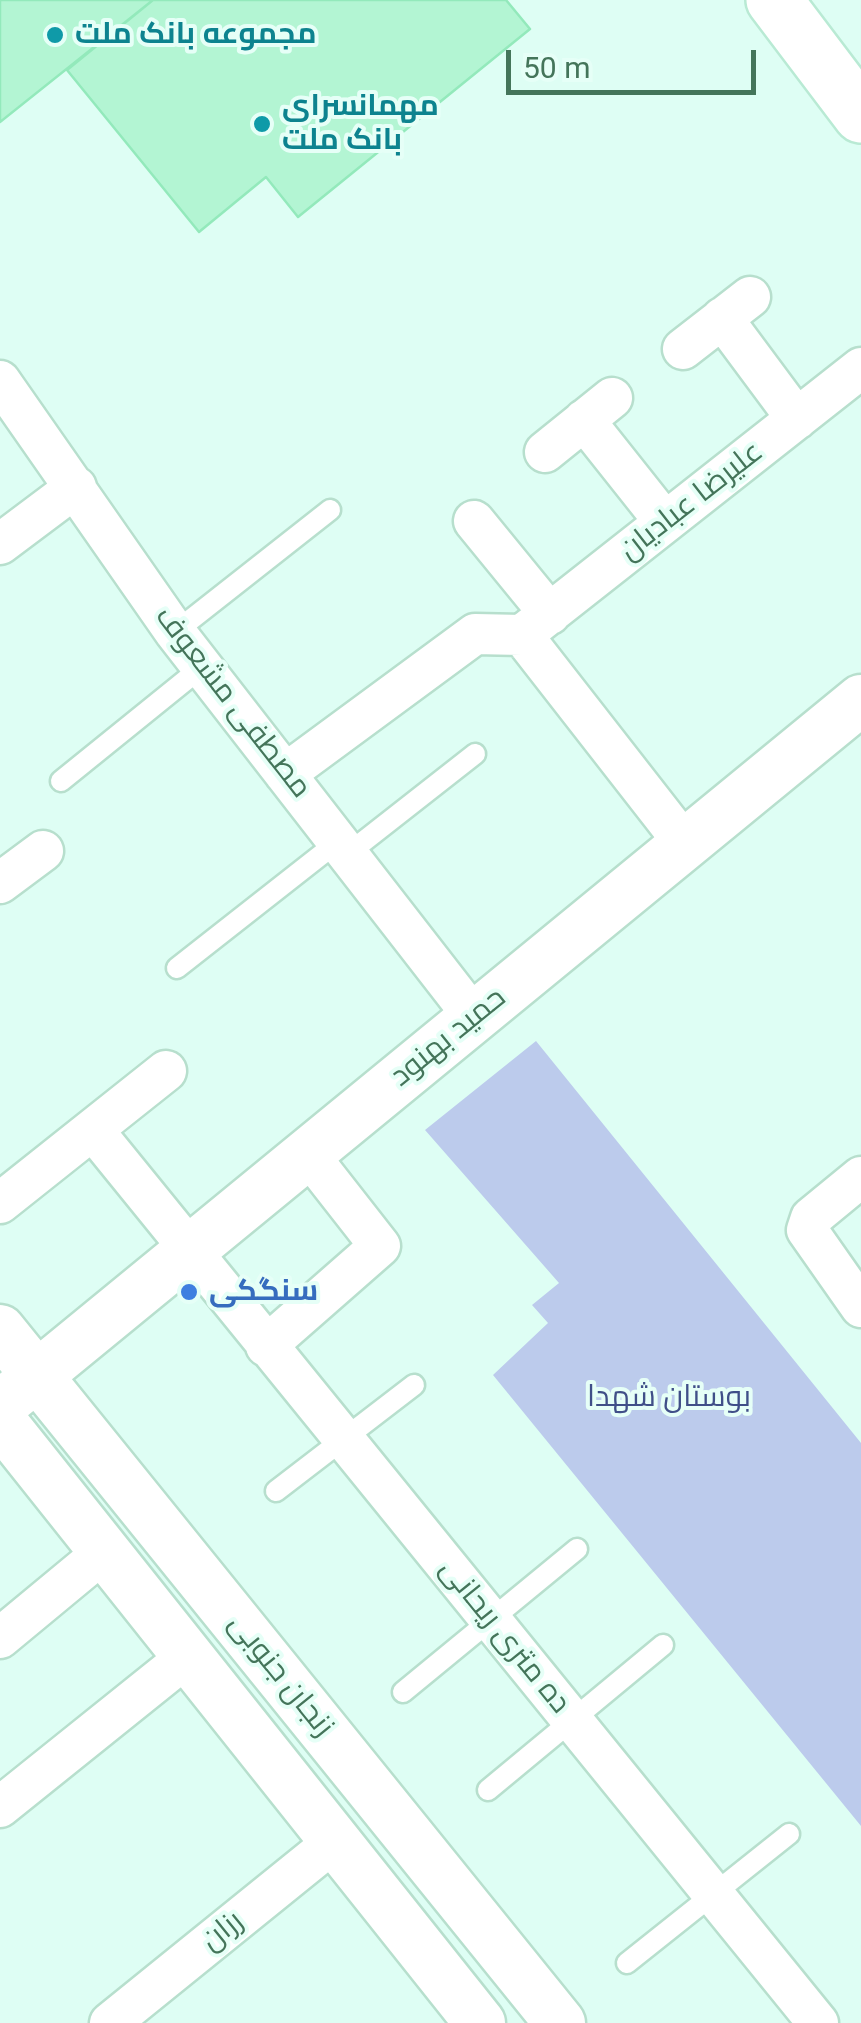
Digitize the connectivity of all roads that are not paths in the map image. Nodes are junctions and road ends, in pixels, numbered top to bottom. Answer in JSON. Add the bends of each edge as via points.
{"nodes":[{"id":1,"x":781,"y":3,"type":"edge"},
{"id":2,"x":861,"y":115,"type":"edge"},
{"id":3,"x":682,"y":349,"type":"dead end"},
{"id":4,"x":861,"y":368,"type":"edge"},
{"id":5,"x":0,"y":381,"type":"edge"},
{"id":6,"x":797,"y":419,"type":"junction"},
{"id":7,"x":545,"y":452,"type":"dead end"},
{"id":8,"x":76,"y":487,"type":"junction"},
{"id":9,"x":330,"y":510,"type":"dead end"},
{"id":10,"x":474,"y":521,"type":"dead end"},
{"id":11,"x":665,"y":522,"type":"junction"},
{"id":12,"x":0,"y":544,"type":"edge"},
{"id":13,"x":536,"y":624,"type":"junction"},
{"id":14,"x":175,"y":632,"type":"junction"},
{"id":15,"x":202,"y":668,"type":"junction"},
{"id":16,"x":861,"y":700,"type":"edge"},
{"id":17,"x":475,"y":754,"type":"dead end"},
{"id":18,"x":286,"y":774,"type":"junction"},
{"id":19,"x":61,"y":781,"type":"dead end"},
{"id":20,"x":685,"y":844,"type":"junction"},
{"id":21,"x":345,"y":846,"type":"junction"},
{"id":22,"x":44,"y":851,"type":"dead end"},
{"id":23,"x":0,"y":882,"type":"edge"},
{"id":24,"x":177,"y":968,"type":"dead end"},
{"id":25,"x":474,"y":1017,"type":"junction"},
{"id":26,"x":166,"y":1071,"type":"dead end"},
{"id":27,"x":93,"y":1130,"type":"junction"},
{"id":28,"x":308,"y":1154,"type":"junction"},
{"id":29,"x":861,"y":1178,"type":"edge"},
{"id":30,"x":0,"y":1203,"type":"edge"},
{"id":31,"x":189,"y":1251,"type":"junction"},
{"id":32,"x":861,"y":1307,"type":"edge"},
{"id":33,"x":0,"y":1330,"type":"edge"},
{"id":34,"x":266,"y":1346,"type":"junction"},
{"id":35,"x":414,"y":1385,"type":"dead end"},
{"id":36,"x":18,"y":1391,"type":"edge"},
{"id":37,"x":0,"y":1420,"type":"edge"},
{"id":38,"x":343,"y":1440,"type":"junction"},
{"id":39,"x":276,"y":1491,"type":"dead end"},
{"id":40,"x":577,"y":1549,"type":"dead end"},
{"id":41,"x":104,"y":1552,"type":"junction"},
{"id":42,"x":489,"y":1620,"type":"junction"},
{"id":43,"x":0,"y":1638,"type":"edge"},
{"id":44,"x":663,"y":1645,"type":"dead end"},
{"id":45,"x":188,"y":1656,"type":"junction"},
{"id":46,"x":403,"y":1692,"type":"dead end"},
{"id":47,"x":573,"y":1723,"type":"junction"},
{"id":48,"x":488,"y":1790,"type":"dead end"},
{"id":49,"x":0,"y":1808,"type":"edge"},
{"id":50,"x":788,"y":1834,"type":"dead end"},
{"id":51,"x":336,"y":1841,"type":"junction"},
{"id":52,"x":713,"y":1894,"type":"junction"},
{"id":53,"x":628,"y":1963,"type":"dead end"},
{"id":54,"x":471,"y":2020,"type":"edge"},
{"id":55,"x":110,"y":2023,"type":"edge"},
{"id":56,"x":560,"y":2023,"type":"edge"},
{"id":57,"x":818,"y":2023,"type":"edge"}],
"edges":[{"from":1,"to":2,"type":"main road"},
{"from":3,"to":6,"type":"street","via":[[736,307]]},
{"from":4,"to":6,"type":"street","name":"علیرضا عبادیان"},
{"from":5,"to":8,"type":"street","name":"مصطفی مشعوف"},
{"from":6,"to":11,"type":"street","name":"علیرضا عبادیان"},
{"from":7,"to":11,"type":"street","via":[[598,409]]},
{"from":8,"to":12,"type":"street"},
{"from":8,"to":14,"type":"street","name":"مصطفی مشعوف"},
{"from":9,"to":14,"type":"lane"},
{"from":10,"to":13,"type":"street"},
{"from":11,"to":13,"type":"street","name":"علیرضا عبادیان"},
{"from":13,"to":18,"type":"street","via":[[476,634]]},
{"from":13,"to":20,"type":"street"},
{"from":14,"to":15,"type":"street","name":"مصطفی مشعوف"},
{"from":15,"to":18,"type":"street","name":"مصطفی مشعوف"},
{"from":15,"to":19,"type":"lane"},
{"from":16,"to":20,"type":"street","name":"حمید بهنود"},
{"from":17,"to":21,"type":"lane"},
{"from":18,"to":21,"type":"street","name":"مصطفی مشعوف"},
{"from":20,"to":25,"type":"street","name":"حمید بهنود"},
{"from":21,"to":24,"type":"lane"},
{"from":21,"to":25,"type":"street","name":"مصطفی مشعوف"},
{"from":22,"to":23,"type":"street"},
{"from":25,"to":28,"type":"street","name":"حمید بهنود"},
{"from":26,"to":27,"type":"street"},
{"from":27,"to":30,"type":"street"},
{"from":27,"to":31,"type":"street","name":"ده متری ریحانی"},
{"from":28,"to":31,"type":"street","name":"حمید بهنود"},
{"from":28,"to":34,"type":"street","via":[[380,1246]]},
{"from":29,"to":32,"type":"street","via":[[811,1218],[807,1230]]},
{"from":31,"to":34,"type":"street","name":"ده متری ریحانی"},
{"from":31,"to":36,"type":"street","name":"حمید بهنود"},
{"from":33,"to":36,"type":"street","name":"زنجان جنوبی"},
{"from":34,"to":38,"type":"street","name":"ده متری ریحانی"},
{"from":35,"to":38,"type":"lane"},
{"from":36,"to":56,"type":"street","name":"زنجان جنوبی"},
{"from":37,"to":41,"type":"street","name":"زنجان جنوبی"},
{"from":38,"to":39,"type":"lane"},
{"from":38,"to":42,"type":"street","name":"ده متری ریحانی"},
{"from":40,"to":42,"type":"lane"},
{"from":41,"to":43,"type":"street"},
{"from":41,"to":45,"type":"street","name":"زنجان جنوبی"},
{"from":42,"to":46,"type":"lane"},
{"from":42,"to":47,"type":"street","name":"ده متری ریحانی"},
{"from":44,"to":47,"type":"lane"},
{"from":45,"to":49,"type":"street"},
{"from":45,"to":51,"type":"street","name":"زنجان جنوبی"},
{"from":47,"to":48,"type":"lane"},
{"from":47,"to":52,"type":"street","name":"ده متری ریحانی"},
{"from":50,"to":52,"type":"lane"},
{"from":51,"to":54,"type":"street","name":"زنجان جنوبی"},
{"from":51,"to":55,"type":"street","name":"رزان"},
{"from":52,"to":53,"type":"lane"},
{"from":52,"to":57,"type":"street","name":"ده متری ریحانی"}]}
